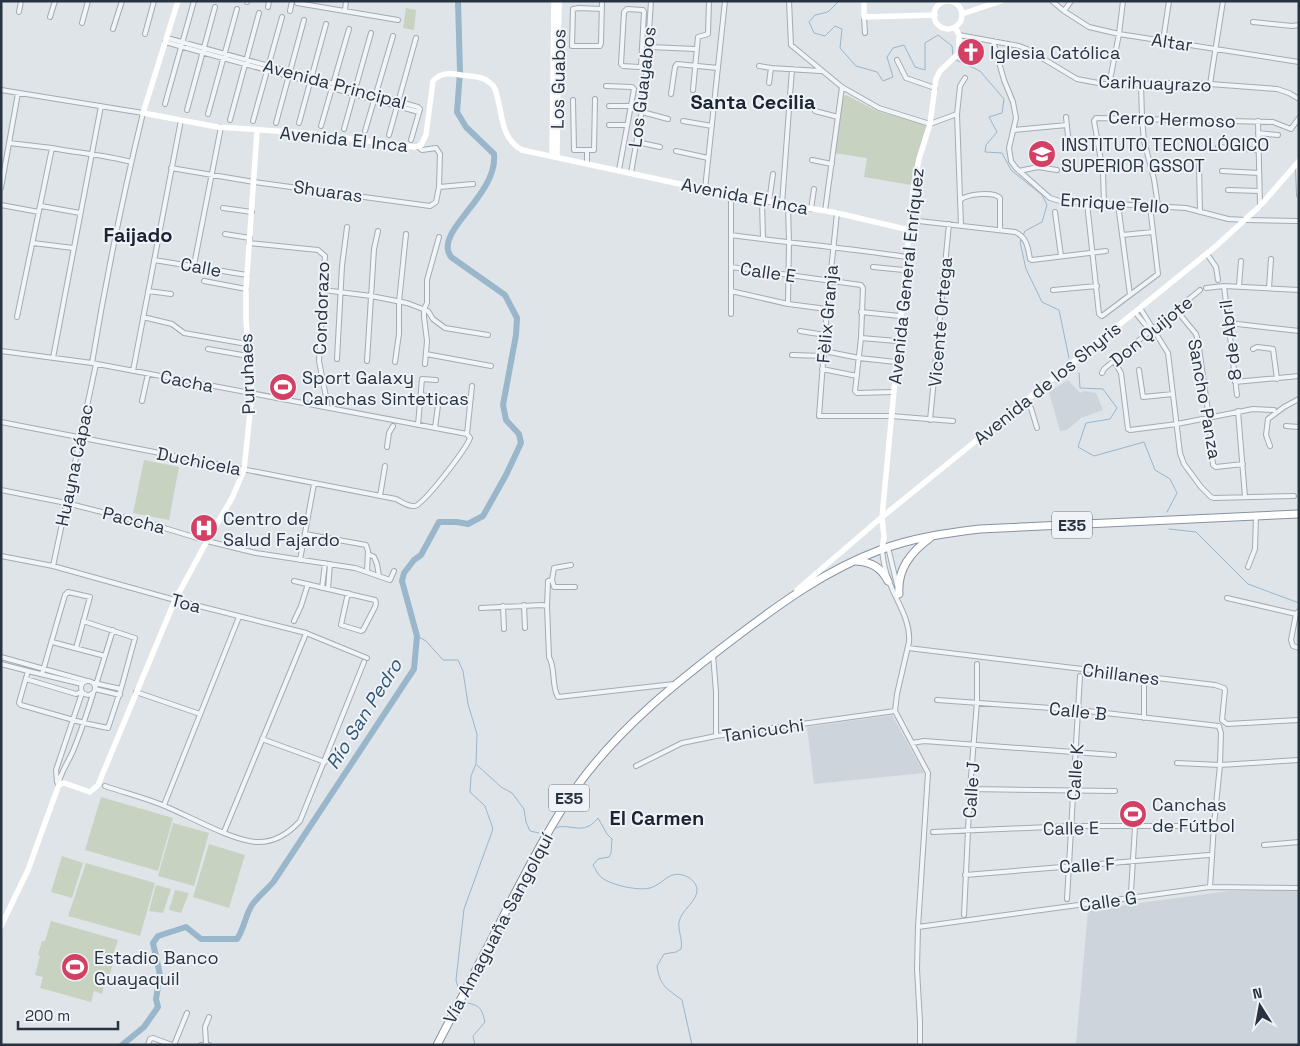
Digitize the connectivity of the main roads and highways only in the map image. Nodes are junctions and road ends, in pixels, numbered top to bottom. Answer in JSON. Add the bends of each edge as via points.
{"nodes":[{"id":1,"x":1299,"y":514,"type":"edge"},
{"id":2,"x":934,"y":536,"type":"junction"},
{"id":3,"x":853,"y":561,"type":"junction"},
{"id":4,"x":888,"y":580,"type":"road end"},
{"id":5,"x":899,"y":594,"type":"road end"},
{"id":6,"x":437,"y":1045,"type":"edge"}],
"edges":[{"from":1,"to":2,"type":"highway","number":"E35","via":[[980,530]]},
{"from":2,"to":3,"type":"highway","number":"E35","via":[[885,548]]},
{"from":2,"to":5,"type":"highway","via":[[907,560],[899,580]]},
{"from":3,"to":4,"type":"highway","via":[[871,563]]},
{"from":3,"to":6,"type":"highway","name":"Vía Amaguaña Sangolquí","number":"E35","via":[[788,598],[713,654],[636,718],[598,758],[544,838]]}]}
